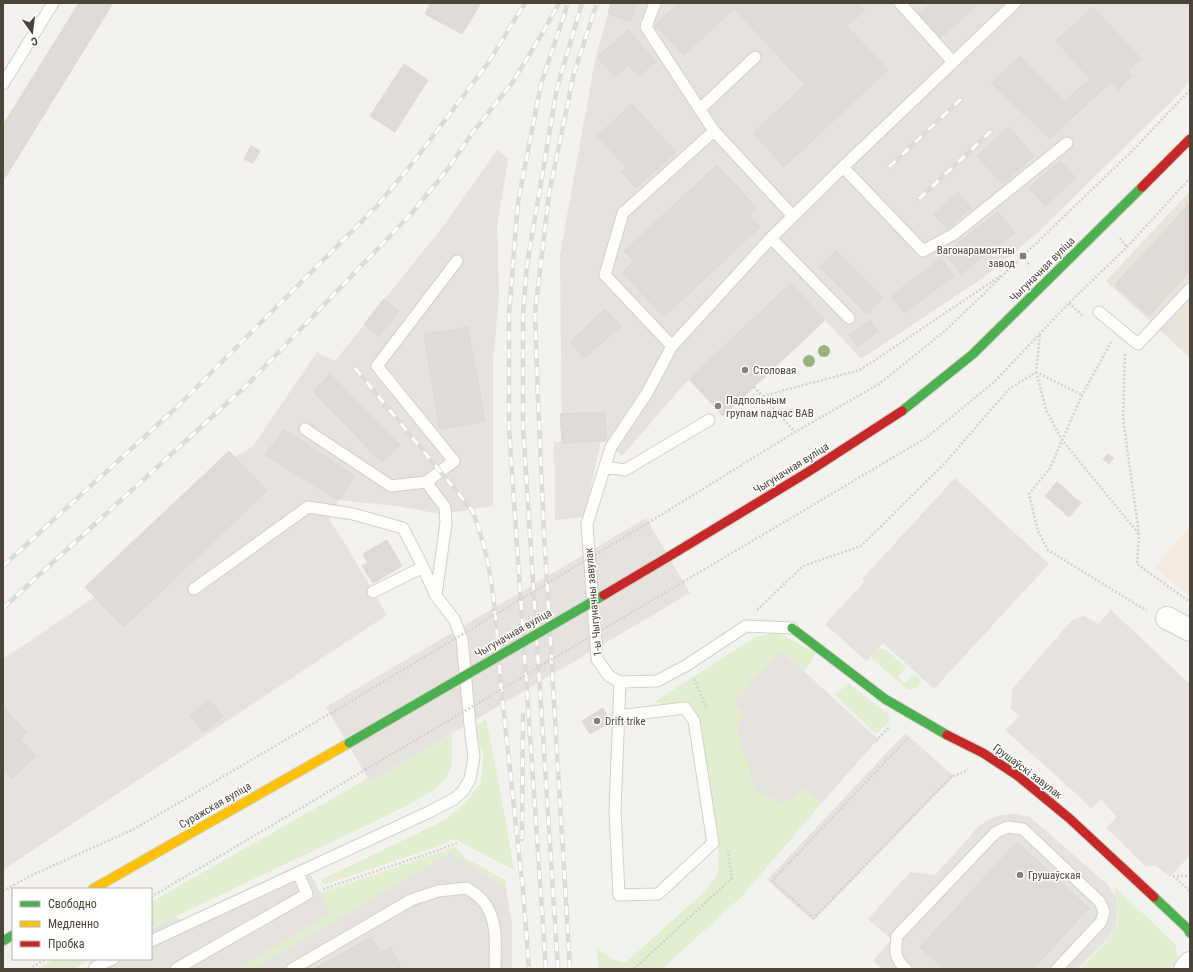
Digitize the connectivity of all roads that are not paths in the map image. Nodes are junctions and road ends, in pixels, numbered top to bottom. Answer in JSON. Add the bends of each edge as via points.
{"nodes":[{"id":1,"x":53,"y":3,"type":"edge"},
{"id":2,"x":655,"y":3,"type":"edge"},
{"id":3,"x":900,"y":3,"type":"edge"},
{"id":4,"x":1015,"y":3,"type":"edge"},
{"id":5,"x":755,"y":57,"type":"dead end"},
{"id":6,"x":953,"y":62,"type":"junction"},
{"id":7,"x":3,"y":84,"type":"edge"},
{"id":8,"x":700,"y":109,"type":"junction"},
{"id":9,"x":714,"y":130,"type":"junction"},
{"id":10,"x":1067,"y":143,"type":"dead end"},
{"id":11,"x":1188,"y":144,"type":"edge"},
{"id":12,"x":843,"y":167,"type":"junction"},
{"id":13,"x":793,"y":216,"type":"junction"},
{"id":14,"x":771,"y":238,"type":"junction"},
{"id":15,"x":457,"y":261,"type":"dead end"},
{"id":16,"x":1190,"y":289,"type":"edge"},
{"id":17,"x":1099,"y":312,"type":"dead end"},
{"id":18,"x":849,"y":318,"type":"dead end"},
{"id":19,"x":672,"y":346,"type":"junction"},
{"id":20,"x":709,"y":420,"type":"dead end"},
{"id":21,"x":305,"y":429,"type":"dead end"},
{"id":22,"x":605,"y":467,"type":"junction"},
{"id":23,"x":426,"y":482,"type":"junction"},
{"id":24,"x":423,"y":567,"type":"junction"},
{"id":25,"x":194,"y":588,"type":"dead end"},
{"id":26,"x":373,"y":592,"type":"dead end"},
{"id":27,"x":436,"y":596,"type":"junction"},
{"id":28,"x":1166,"y":618,"type":"road end"},
{"id":29,"x":792,"y":628,"type":"joint"},
{"id":30,"x":1190,"y":630,"type":"edge"},
{"id":31,"x":620,"y":682,"type":"junction"},
{"id":32,"x":618,"y":716,"type":"junction"},
{"id":33,"x":349,"y":743,"type":"joint"},
{"id":34,"x":298,"y":873,"type":"junction"},
{"id":35,"x":95,"y":888,"type":"edge"},
{"id":36,"x":1190,"y":933,"type":"edge"},
{"id":37,"x":12,"y":936,"type":"edge"},
{"id":38,"x":3,"y":941,"type":"edge"},
{"id":39,"x":152,"y":941,"type":"edge"},
{"id":40,"x":1190,"y":963,"type":"edge"},
{"id":41,"x":109,"y":964,"type":"edge"},
{"id":42,"x":94,"y":969,"type":"edge"},
{"id":43,"x":176,"y":969,"type":"edge"},
{"id":44,"x":292,"y":969,"type":"edge"},
{"id":45,"x":495,"y":969,"type":"edge"},
{"id":46,"x":906,"y":969,"type":"edge"},
{"id":47,"x":1057,"y":969,"type":"edge"},
{"id":48,"x":1185,"y":969,"type":"edge"}],
"edges":[{"from":1,"to":7,"type":"lane"},
{"from":2,"to":8,"type":"lane","via":[[646,27]]},
{"from":3,"to":6,"type":"lane"},
{"from":4,"to":6,"type":"lane","name":"1-ы Чыгуначны завулак"},
{"from":5,"to":8,"type":"lane"},
{"from":6,"to":12,"type":"lane","name":"1-ы Чыгуначны завулак"},
{"from":8,"to":9,"type":"lane"},
{"from":9,"to":13,"type":"lane"},
{"from":9,"to":19,"type":"lane","via":[[623,213],[605,275]]},
{"from":10,"to":12,"type":"lane","via":[[954,234],[923,251]]},
{"from":11,"to":33,"type":"main road","name":"Чыгуначная вуліца","bridge":true,"via":[[973,354],[901,411],[808,472],[668,557]]},
{"from":12,"to":13,"type":"lane","name":"1-ы Чыгуначны завулак"},
{"from":13,"to":14,"type":"lane","name":"1-ы Чыгуначны завулак"},
{"from":14,"to":18,"type":"lane"},
{"from":14,"to":19,"type":"lane","name":"1-ы Чыгуначны завулак"},
{"from":15,"to":23,"type":"lane","via":[[377,366],[454,461]]},
{"from":16,"to":17,"type":"lane","via":[[1138,344]]},
{"from":19,"to":22,"type":"lane","name":"1-ы Чыгуначны завулак","via":[[648,393],[611,447]]},
{"from":20,"to":22,"type":"lane","via":[[625,470]]},
{"from":21,"to":23,"type":"lane","via":[[391,486]]},
{"from":22,"to":31,"type":"lane","name":"1-ы Чыгуначны завулак","via":[[587,524],[588,540],[597,659],[609,676]]},
{"from":23,"to":27,"type":"lane","via":[[445,507],[446,523]]},
{"from":24,"to":25,"type":"lane","via":[[403,528],[353,514],[308,507]]},
{"from":24,"to":26,"type":"lane"},
{"from":24,"to":27,"type":"lane"},
{"from":27,"to":34,"type":"lane","via":[[454,619],[462,639],[474,757],[470,779],[463,791],[454,799]]},
{"from":28,"to":30,"type":"street"},
{"from":29,"to":31,"type":"lane","via":[[746,626],[688,665],[657,681]]},
{"from":29,"to":36,"type":"main road","name":"Грушаўскі завулак","via":[[885,699],[948,736],[983,752],[1018,776],[1069,818]]},
{"from":31,"to":32,"type":"lane"},
{"from":32,"to":32,"type":"lane","via":[[615,811],[619,895],[658,894],[713,842],[694,722],[685,708]]},
{"from":33,"to":35,"type":"main road","name":"Суражская вуліца"},
{"from":34,"to":39,"type":"lane"},
{"from":34,"to":43,"type":"lane","via":[[307,894]]},
{"from":37,"to":38,"type":"main road"},
{"from":40,"to":48,"type":"street"},
{"from":41,"to":42,"type":"lane"},
{"from":44,"to":45,"type":"lane","via":[[411,900],[438,891],[467,888],[482,900],[490,913],[495,930]]},
{"from":46,"to":47,"type":"lane","via":[[899,963],[896,951],[897,936],[995,833],[1007,827],[1023,829],[1100,902],[1104,912],[1101,922]]}]}
